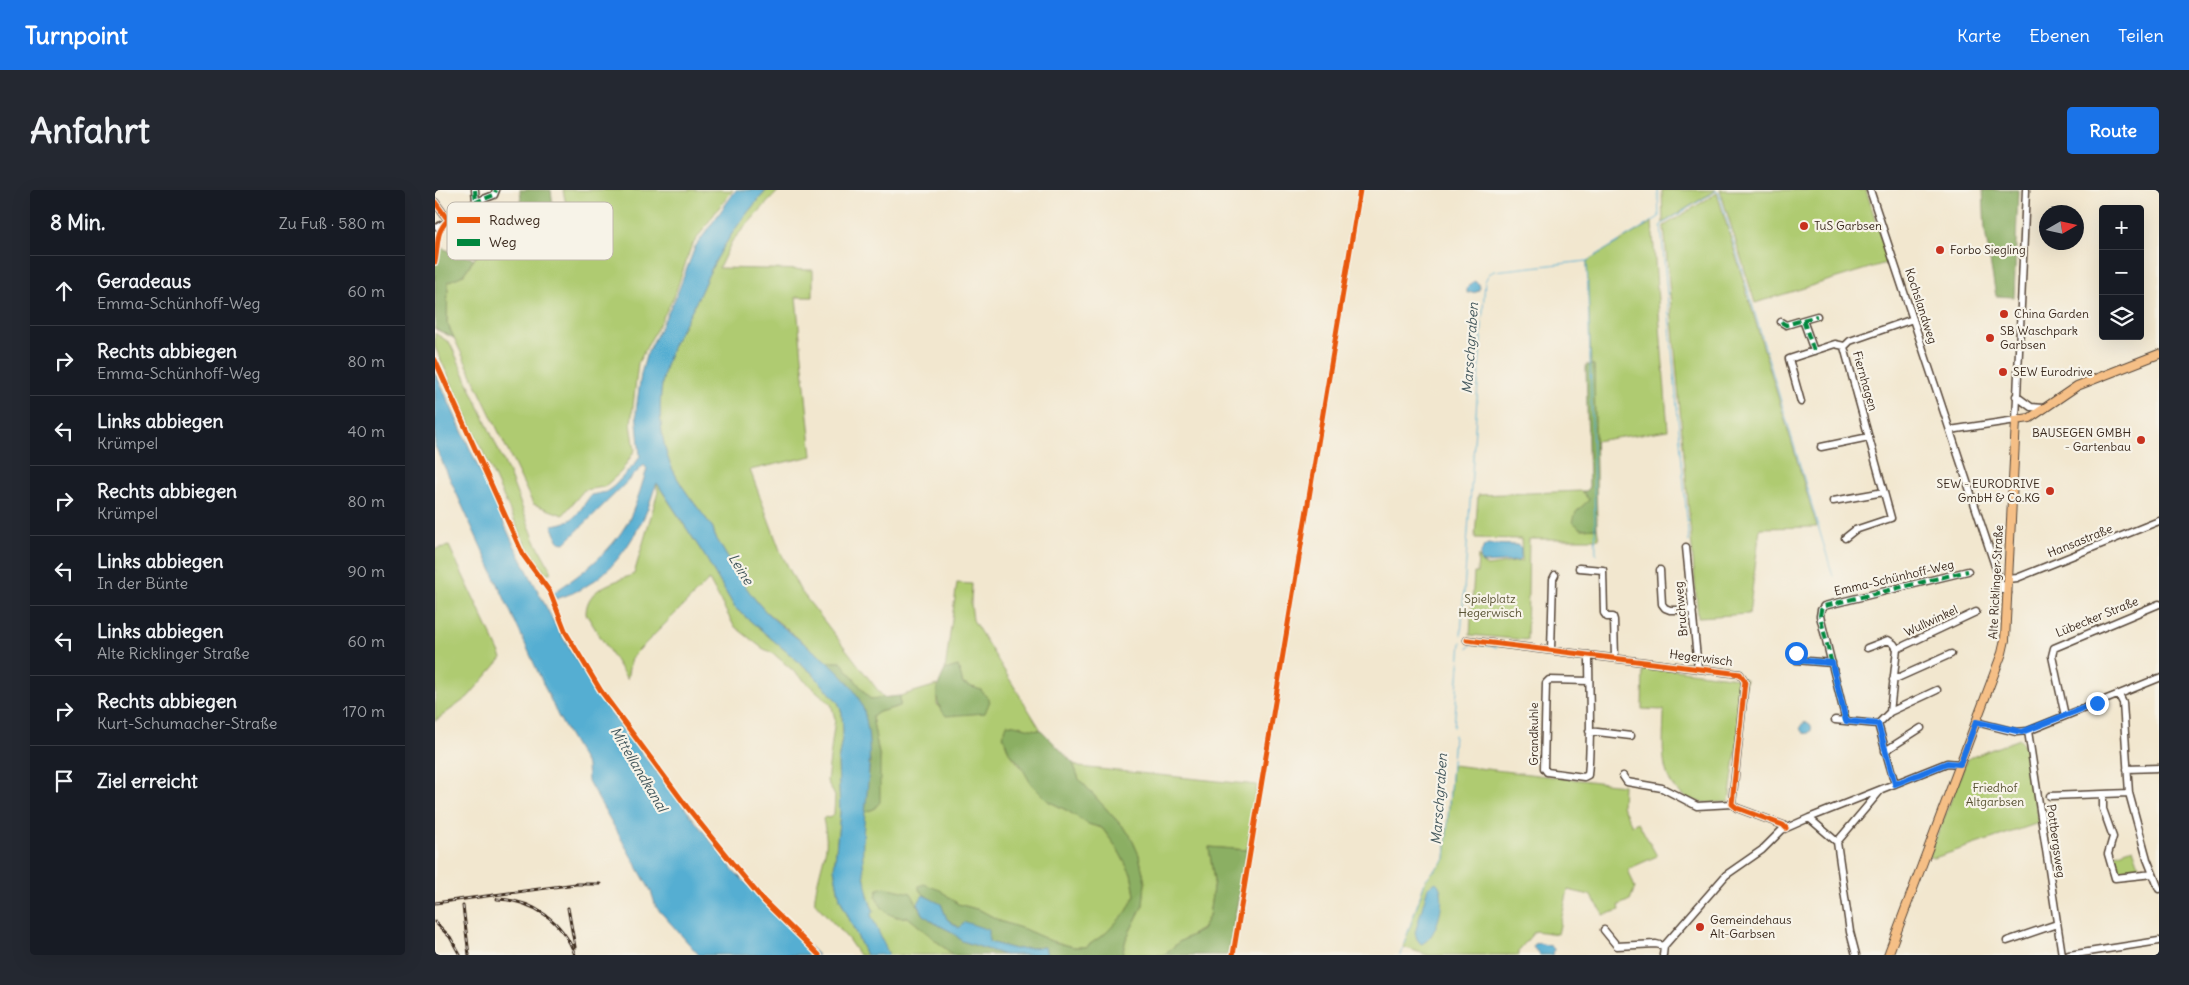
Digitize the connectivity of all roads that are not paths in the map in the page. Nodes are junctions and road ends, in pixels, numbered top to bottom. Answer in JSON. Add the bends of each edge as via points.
{"nodes":[{"id":1,"x":475,"y":190,"type":"edge"},
{"id":2,"x":496,"y":190,"type":"edge"},
{"id":3,"x":1870,"y":190,"type":"edge"},
{"id":4,"x":2026,"y":190,"type":"edge"},
{"id":5,"x":435,"y":202,"type":"edge"},
{"id":6,"x":476,"y":202,"type":"joint"},
{"id":7,"x":447,"y":219,"type":"edge"},
{"id":8,"x":447,"y":221,"type":"edge"},
{"id":9,"x":438,"y":227,"type":"dead end"},
{"id":10,"x":1817,"y":316,"type":"dead end"},
{"id":11,"x":1913,"y":318,"type":"junction"},
{"id":12,"x":1803,"y":320,"type":"junction"},
{"id":13,"x":1781,"y":322,"type":"dead end"},
{"id":14,"x":1845,"y":346,"type":"junction"},
{"id":15,"x":1814,"y":352,"type":"junction"},
{"id":16,"x":2159,"y":354,"type":"edge"},
{"id":17,"x":2016,"y":396,"type":"junction"},
{"id":18,"x":1801,"y":402,"type":"dead end"},
{"id":19,"x":2043,"y":408,"type":"junction"},
{"id":20,"x":2015,"y":420,"type":"junction"},
{"id":21,"x":1950,"y":430,"type":"junction"},
{"id":22,"x":1869,"y":437,"type":"junction"},
{"id":23,"x":1821,"y":447,"type":"dead end"},
{"id":24,"x":1884,"y":492,"type":"junction"},
{"id":25,"x":1833,"y":501,"type":"dead end"},
{"id":26,"x":2159,"y":521,"type":"edge"},
{"id":27,"x":1845,"y":538,"type":"dead end"},
{"id":28,"x":1687,"y":547,"type":"dead end"},
{"id":29,"x":1579,"y":568,"type":"dead end"},
{"id":30,"x":1660,"y":570,"type":"dead end"},
{"id":31,"x":1968,"y":571,"type":"dead end"},
{"id":32,"x":1555,"y":575,"type":"dead end"},
{"id":33,"x":2009,"y":579,"type":"junction"},
{"id":34,"x":2008,"y":592,"type":"junction"},
{"id":35,"x":2159,"y":604,"type":"edge"},
{"id":36,"x":1693,"y":610,"type":"junction"},
{"id":37,"x":1976,"y":612,"type":"dead end"},
{"id":38,"x":1467,"y":640,"type":"dead end"},
{"id":39,"x":1867,"y":648,"type":"dead end"},
{"id":40,"x":1897,"y":649,"type":"junction"},
{"id":41,"x":1551,"y":650,"type":"junction"},
{"id":42,"x":1796,"y":653,"type":"dead end"},
{"id":43,"x":1951,"y":654,"type":"dead end"},
{"id":44,"x":1589,"y":655,"type":"junction"},
{"id":45,"x":1615,"y":658,"type":"junction"},
{"id":46,"x":1832,"y":663,"type":"junction"},
{"id":47,"x":1698,"y":668,"type":"junction"},
{"id":48,"x":2159,"y":678,"type":"edge"},
{"id":49,"x":1893,"y":680,"type":"junction"},
{"id":50,"x":1589,"y":681,"type":"junction"},
{"id":51,"x":1937,"y":690,"type":"dead end"},
{"id":52,"x":2119,"y":695,"type":"junction"},
{"id":53,"x":1890,"y":712,"type":"junction"},
{"id":54,"x":2065,"y":716,"type":"junction"},
{"id":55,"x":1835,"y":720,"type":"dead end"},
{"id":56,"x":1846,"y":721,"type":"junction"},
{"id":57,"x":1976,"y":722,"type":"junction"},
{"id":58,"x":1878,"y":724,"type":"junction"},
{"id":59,"x":1921,"y":728,"type":"dead end"},
{"id":60,"x":2028,"y":731,"type":"junction"},
{"id":61,"x":1589,"y":732,"type":"junction"},
{"id":62,"x":1631,"y":736,"type":"dead end"},
{"id":63,"x":1885,"y":750,"type":"junction"},
{"id":64,"x":1960,"y":764,"type":"junction"},
{"id":65,"x":2159,"y":768,"type":"edge"},
{"id":66,"x":2127,"y":769,"type":"junction"},
{"id":67,"x":1623,"y":776,"type":"dead end"},
{"id":68,"x":1895,"y":784,"type":"junction"},
{"id":69,"x":1880,"y":790,"type":"junction"},
{"id":70,"x":2129,"y":793,"type":"junction"},
{"id":71,"x":2103,"y":794,"type":"junction"},
{"id":72,"x":2050,"y":796,"type":"dead end"},
{"id":73,"x":1732,"y":804,"type":"junction"},
{"id":74,"x":1809,"y":818,"type":"junction"},
{"id":75,"x":1786,"y":828,"type":"junction"},
{"id":76,"x":1837,"y":842,"type":"junction"},
{"id":77,"x":2153,"y":874,"type":"junction"},
{"id":78,"x":2159,"y":889,"type":"edge"},
{"id":79,"x":2057,"y":924,"type":"junction"},
{"id":80,"x":1604,"y":930,"type":"dead end"},
{"id":81,"x":2007,"y":941,"type":"dead end"},
{"id":82,"x":2159,"y":941,"type":"edge"},
{"id":83,"x":1664,"y":946,"type":"junction"},
{"id":84,"x":1663,"y":955,"type":"edge"},
{"id":85,"x":1856,"y":955,"type":"edge"},
{"id":86,"x":1888,"y":955,"type":"edge"},
{"id":87,"x":2062,"y":955,"type":"edge"},
{"id":88,"x":2069,"y":955,"type":"edge"}],
"edges":[{"from":1,"to":6,"type":"street"},
{"from":2,"to":6,"type":"street","via":[[494,195]]},
{"from":3,"to":11,"type":"street","name":"Kochslandweg"},
{"from":4,"to":17,"type":"street","name":"Alte Ricklinger Straße"},
{"from":5,"to":7,"type":"street"},
{"from":8,"to":9,"type":"street"},
{"from":10,"to":12,"type":"street"},
{"from":11,"to":14,"type":"street","name":"Fiernhagen","via":[[1852,340]]},
{"from":11,"to":21,"type":"street","name":"Kochslandweg"},
{"from":12,"to":13,"type":"street","via":[[1786,325]]},
{"from":12,"to":15,"type":"street"},
{"from":14,"to":15,"type":"street","via":[[1835,344]]},
{"from":14,"to":22,"type":"street","name":"Fiernhagen"},
{"from":15,"to":18,"type":"street","via":[[1789,360]]},
{"from":16,"to":19,"type":"main road","via":[[2077,386]]},
{"from":17,"to":19,"type":"street","via":[[2031,407]]},
{"from":17,"to":20,"type":"street","name":"Alte Ricklinger Straße"},
{"from":19,"to":20,"type":"main road","via":[[2025,420]]},
{"from":20,"to":21,"type":"street"},
{"from":20,"to":33,"type":"main road","name":"Alte Ricklinger Straße"},
{"from":21,"to":34,"type":"street","name":"Kochslandweg","via":[[2003,590]]},
{"from":22,"to":23,"type":"street"},
{"from":22,"to":24,"type":"street","name":"Fiernhagen"},
{"from":24,"to":25,"type":"street"},
{"from":24,"to":27,"type":"street","name":"Fiernhagen","via":[[1891,518],[1855,530]]},
{"from":26,"to":33,"type":"street","name":"Hansastraße"},
{"from":28,"to":36,"type":"street","name":"Bruchweg"},
{"from":29,"to":45,"type":"street","via":[[1603,572],[1604,612],[1607,617],[1614,618]]},
{"from":30,"to":36,"type":"street","via":[[1664,607],[1668,610]]},
{"from":31,"to":46,"type":"street","name":"Emma-Schünhoff-Weg","via":[[1825,606],[1820,616]]},
{"from":32,"to":41,"type":"street"},
{"from":33,"to":34,"type":"main road","name":"Alte Ricklinger Straße"},
{"from":34,"to":57,"type":"main road","name":"Alte Ricklinger Straße","via":[[2006,638]]},
{"from":35,"to":54,"type":"street","name":"Lübecker Straße","via":[[2054,648],[2052,656]]},
{"from":36,"to":47,"type":"street","name":"Bruchweg"},
{"from":37,"to":40,"type":"street","name":"Wullwinkel"},
{"from":38,"to":41,"type":"street","name":"Hegerwisch"},
{"from":39,"to":40,"type":"street","name":"Wullwinkel","via":[[1888,640]]},
{"from":40,"to":49,"type":"street","name":"Wullwinkel"},
{"from":41,"to":44,"type":"street","name":"Hegerwisch"},
{"from":42,"to":46,"type":"street","via":[[1796,660]]},
{"from":43,"to":49,"type":"street"},
{"from":44,"to":45,"type":"street","name":"Hegerwisch"},
{"from":44,"to":50,"type":"street","name":"Grandkuhle"},
{"from":45,"to":47,"type":"street","name":"Hegerwisch"},
{"from":46,"to":56,"type":"street","name":"Emma-Schünhoff-Weg"},
{"from":47,"to":73,"type":"street","name":"Hegerwisch","via":[[1738,673],[1745,679]]},
{"from":48,"to":52,"type":"street"},
{"from":49,"to":53,"type":"street","name":"Wullwinkel"},
{"from":50,"to":61,"type":"street","name":"Grandkuhle"},
{"from":50,"to":61,"type":"street","name":"Grandkuhle","via":[[1549,680],[1546,683],[1545,770],[1586,777],[1589,773]]},
{"from":51,"to":53,"type":"street"},
{"from":52,"to":54,"type":"street"},
{"from":52,"to":66,"type":"street","via":[[2123,703]]},
{"from":53,"to":58,"type":"street"},
{"from":54,"to":60,"type":"street"},
{"from":55,"to":56,"type":"street"},
{"from":56,"to":58,"type":"street"},
{"from":57,"to":60,"type":"street","via":[[2016,732]]},
{"from":57,"to":64,"type":"main road","name":"Alte Ricklinger Straße"},
{"from":58,"to":63,"type":"street"},
{"from":59,"to":63,"type":"street"},
{"from":60,"to":79,"type":"street","name":"Pottbergsweg"},
{"from":61,"to":62,"type":"street"},
{"from":63,"to":68,"type":"street"},
{"from":64,"to":68,"type":"street","via":[[1947,763]]},
{"from":64,"to":86,"type":"main road","name":"Alte Ricklinger Straße"},
{"from":65,"to":66,"type":"street"},
{"from":66,"to":70,"type":"street"},
{"from":67,"to":73,"type":"street","via":[[1627,782],[1662,788],[1694,805]]},
{"from":68,"to":69,"type":"street"},
{"from":69,"to":74,"type":"street"},
{"from":69,"to":76,"type":"street"},
{"from":70,"to":71,"type":"street"},
{"from":70,"to":77,"type":"street"},
{"from":71,"to":72,"type":"street"},
{"from":71,"to":77,"type":"street","via":[[2103,808],[2113,837],[2108,854],[2115,878]]},
{"from":73,"to":75,"type":"street"},
{"from":74,"to":75,"type":"street"},
{"from":74,"to":76,"type":"street"},
{"from":75,"to":83,"type":"street","via":[[1762,850],[1726,875]]},
{"from":76,"to":85,"type":"street"},
{"from":77,"to":78,"type":"street"},
{"from":79,"to":81,"type":"street"},
{"from":79,"to":87,"type":"street","name":"Pottbergsweg"},
{"from":80,"to":83,"type":"street","via":[[1617,946]]},
{"from":82,"to":88,"type":"street"},
{"from":83,"to":84,"type":"street"}]}
